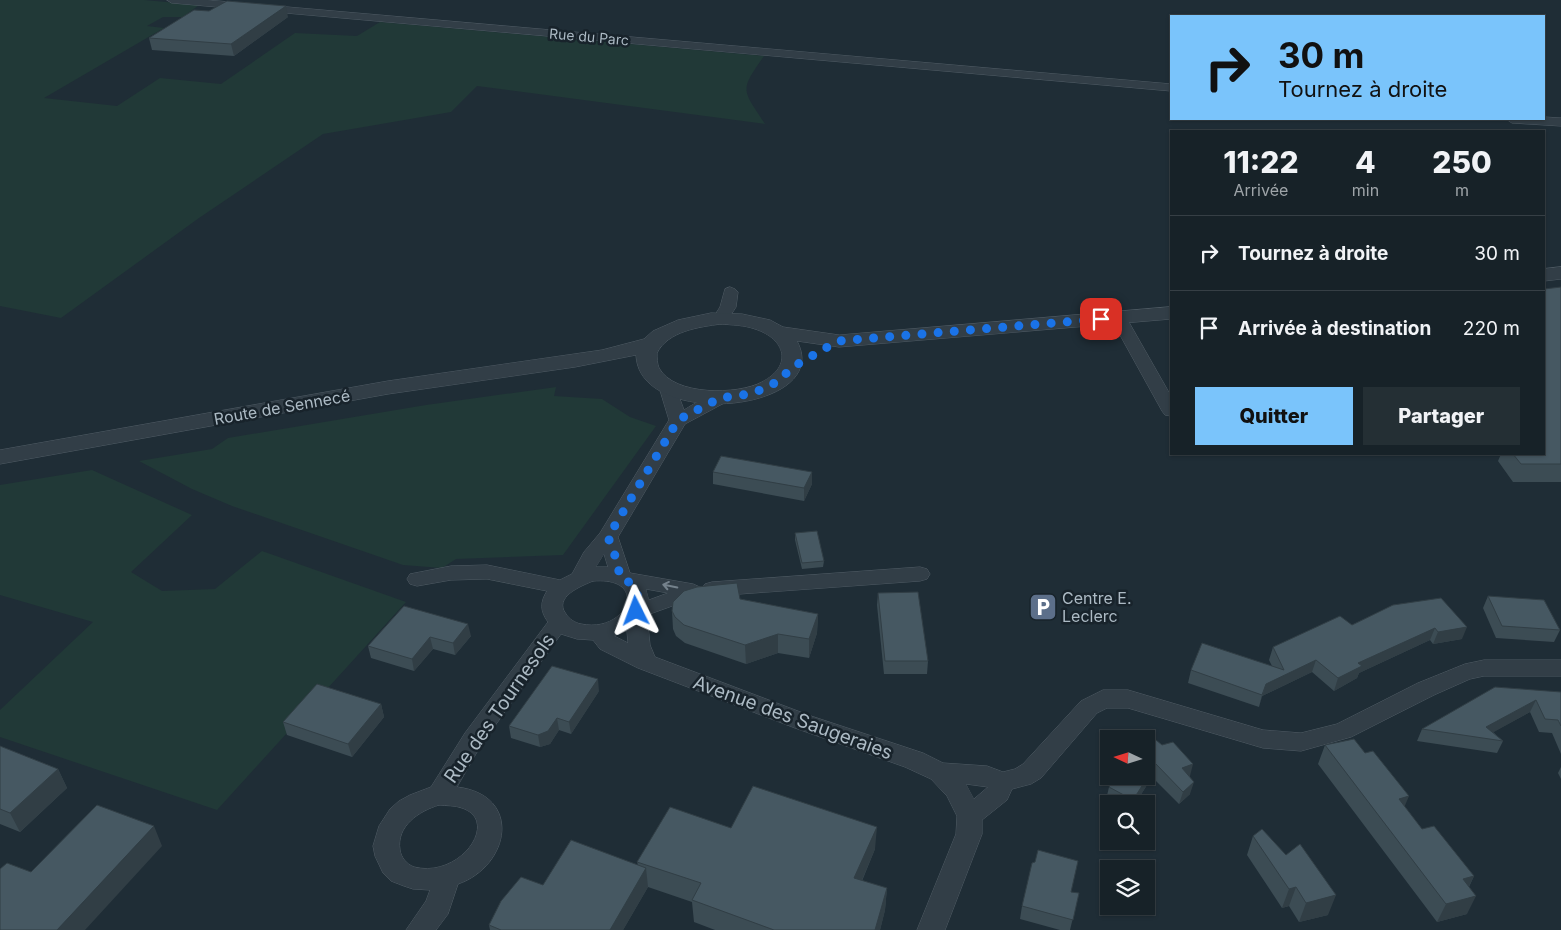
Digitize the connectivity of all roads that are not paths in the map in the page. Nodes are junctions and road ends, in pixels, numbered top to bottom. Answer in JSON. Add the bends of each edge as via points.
{"nodes":[{"id":1,"x":172,"y":0,"type":"edge"},
{"id":2,"x":1170,"y":88,"type":"edge"},
{"id":3,"x":1528,"y":120,"type":"edge"},
{"id":4,"x":1561,"y":122,"type":"edge"},
{"id":5,"x":1561,"y":273,"type":"edge"},
{"id":6,"x":1545,"y":275,"type":"edge"},
{"id":7,"x":730,"y":292,"type":"dead end"},
{"id":8,"x":1170,"y":312,"type":"edge"},
{"id":9,"x":1118,"y":317,"type":"junction"},
{"id":10,"x":722,"y":318,"type":"junction"},
{"id":11,"x":778,"y":332,"type":"junction"},
{"id":12,"x":838,"y":341,"type":"junction"},
{"id":13,"x":653,"y":343,"type":"junction"},
{"id":14,"x":565,"y":364,"type":"junction"},
{"id":15,"x":791,"y":368,"type":"junction"},
{"id":16,"x":651,"y":373,"type":"junction"},
{"id":17,"x":668,"y":387,"type":"junction"},
{"id":18,"x":720,"y":398,"type":"junction"},
{"id":19,"x":1170,"y":409,"type":"edge"},
{"id":20,"x":678,"y":420,"type":"junction"},
{"id":21,"x":0,"y":457,"type":"edge"},
{"id":22,"x":608,"y":537,"type":"junction"},
{"id":23,"x":920,"y":574,"type":"dead end"},
{"id":24,"x":581,"y":576,"type":"junction"},
{"id":25,"x":623,"y":578,"type":"junction"},
{"id":26,"x":417,"y":579,"type":"dead end"},
{"id":27,"x":562,"y":587,"type":"junction"},
{"id":28,"x":693,"y":591,"type":"junction"},
{"id":29,"x":636,"y":611,"type":"junction"},
{"id":30,"x":561,"y":622,"type":"junction"},
{"id":31,"x":598,"y":632,"type":"junction"},
{"id":32,"x":646,"y":662,"type":"junction"},
{"id":33,"x":1561,"y":668,"type":"edge"},
{"id":34,"x":1128,"y":699,"type":"joint"},
{"id":35,"x":940,"y":772,"type":"junction"},
{"id":36,"x":1002,"y":782,"type":"junction"},
{"id":37,"x":439,"y":795,"type":"junction"},
{"id":38,"x":970,"y":816,"type":"junction"},
{"id":39,"x":447,"y":878,"type":"junction"},
{"id":40,"x":420,"y":930,"type":"edge"},
{"id":41,"x":931,"y":930,"type":"edge"}],
"edges":[{"from":1,"to":2,"type":"street","name":"Rue du Parc"},
{"from":3,"to":4,"type":"street"},
{"from":5,"to":6,"type":"street"},
{"from":7,"to":10,"type":"street"},
{"from":8,"to":9,"type":"street"},
{"from":9,"to":12,"type":"street"},
{"from":9,"to":19,"type":"street"},
{"from":10,"to":11,"type":"street","name":"Route de Sennecé","via":[[762,324]]},
{"from":10,"to":13,"type":"street","name":"Route de Sennecé","via":[[681,325]]},
{"from":11,"to":12,"type":"street","name":"Route de Sennecé"},
{"from":11,"to":15,"type":"street","via":[[790,343],[794,355]]},
{"from":12,"to":15,"type":"street"},
{"from":13,"to":14,"type":"street","name":"Route de Sennecé"},
{"from":13,"to":16,"type":"street","via":[[647,352],[646,363]]},
{"from":14,"to":16,"type":"street","name":"Route de Sennecé","via":[[635,367]]},
{"from":14,"to":21,"type":"street","name":"Route de Sennecé","via":[[446,378]]},
{"from":15,"to":18,"type":"street","via":[[780,380],[764,389]]},
{"from":16,"to":17,"type":"street"},
{"from":17,"to":18,"type":"street","via":[[701,397]]},
{"from":17,"to":20,"type":"street"},
{"from":18,"to":20,"type":"street"},
{"from":20,"to":22,"type":"street"},
{"from":22,"to":24,"type":"street","via":[[590,557]]},
{"from":22,"to":25,"type":"street"},
{"from":23,"to":28,"type":"street"},
{"from":24,"to":25,"type":"street","via":[[608,574]]},
{"from":24,"to":27,"type":"street"},
{"from":28,"to":25,"type":"street","one_way":true},
{"from":25,"to":29,"type":"street","via":[[634,586],[638,594]]},
{"from":26,"to":27,"type":"street","via":[[451,573],[487,572]]},
{"from":27,"to":30,"type":"street","via":[[552,605]]},
{"from":28,"to":29,"type":"street"},
{"from":29,"to":31,"type":"street","via":[[621,625]]},
{"from":29,"to":32,"type":"street","via":[[639,645]]},
{"from":30,"to":31,"type":"street","via":[[571,629]]},
{"from":30,"to":37,"type":"street","name":"Rue des Tournesols","via":[[473,739]]},
{"from":31,"to":32,"type":"street","name":"Avenue des Saugeraies","via":[[608,643]]},
{"from":32,"to":35,"type":"street","name":"Avenue des Saugeraies"},
{"from":33,"to":34,"type":"street","via":[[1484,668],[1465,672],[1343,731],[1302,742],[1263,739]]},
{"from":34,"to":36,"type":"street","via":[[1103,699],[1089,707],[1032,771]]},
{"from":35,"to":36,"type":"street","name":"Avenue des Saugeraies","via":[[987,776]]},
{"from":35,"to":38,"type":"street","name":"Avenue des Saugeraies","via":[[956,789]]},
{"from":36,"to":38,"type":"street","via":[[998,793]]},
{"from":37,"to":39,"type":"street","name":"Rue des Tournesols","via":[[471,799],[483,807],[490,818],[487,846],[478,859]]},
{"from":37,"to":39,"type":"street","name":"Rue des Tournesols","via":[[407,808],[395,820],[385,848],[389,861],[405,875],[429,880]]},
{"from":38,"to":41,"type":"street","via":[[964,851]]},
{"from":39,"to":40,"type":"street","via":[[438,906]]}]}
